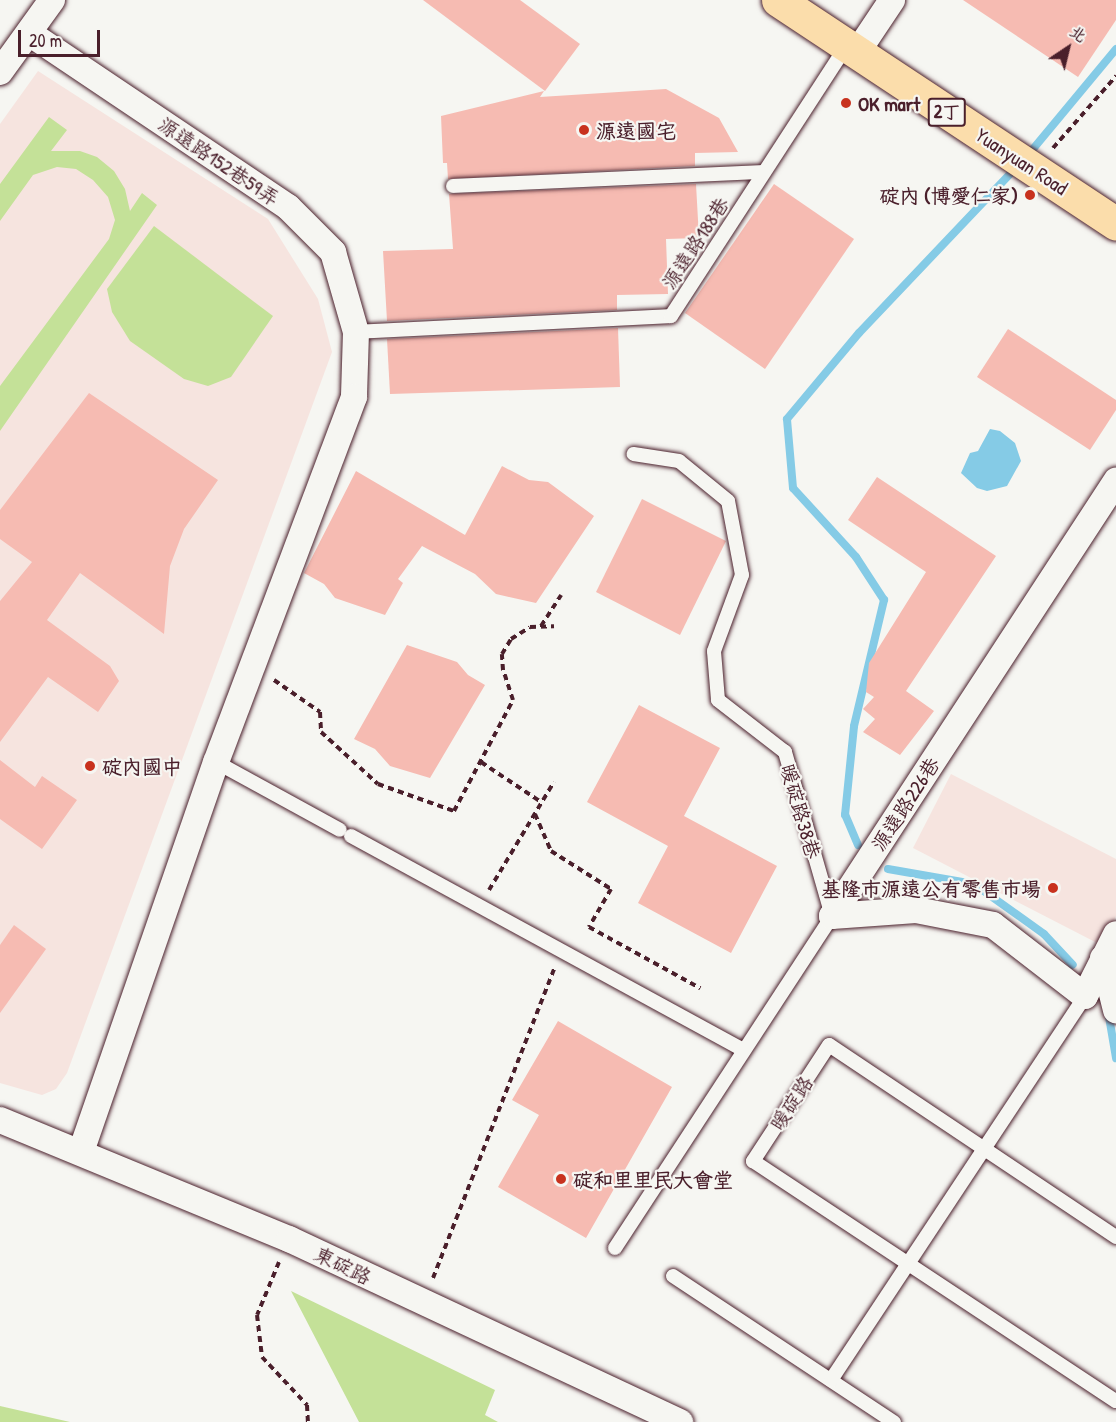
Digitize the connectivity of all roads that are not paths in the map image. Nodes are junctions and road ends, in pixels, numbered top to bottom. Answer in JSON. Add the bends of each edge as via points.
{"nodes":[{"id":1,"x":52,"y":0,"type":"edge"},
{"id":2,"x":778,"y":0,"type":"edge"},
{"id":3,"x":892,"y":0,"type":"edge"},
{"id":4,"x":29,"y":33,"type":"junction"},
{"id":5,"x":851,"y":50,"type":"junction"},
{"id":6,"x":0,"y":72,"type":"edge"},
{"id":7,"x":763,"y":172,"type":"junction"},
{"id":8,"x":453,"y":186,"type":"dead end"},
{"id":9,"x":1116,"y":224,"type":"edge"},
{"id":10,"x":356,"y":332,"type":"junction"},
{"id":11,"x":634,"y":454,"type":"dead end"},
{"id":12,"x":1116,"y":481,"type":"edge"},
{"id":13,"x":216,"y":762,"type":"junction"},
{"id":14,"x":832,"y":916,"type":"junction"},
{"id":15,"x":1116,"y":934,"type":"edge"},
{"id":16,"x":1103,"y":958,"type":"junction"},
{"id":17,"x":1085,"y":996,"type":"junction"},
{"id":18,"x":1116,"y":1010,"type":"edge"},
{"id":19,"x":744,"y":1050,"type":"junction"},
{"id":20,"x":0,"y":1120,"type":"edge"},
{"id":21,"x":984,"y":1149,"type":"junction"},
{"id":22,"x":81,"y":1151,"type":"junction"},
{"id":23,"x":1116,"y":1238,"type":"edge"},
{"id":24,"x":615,"y":1248,"type":"dead end"},
{"id":25,"x":908,"y":1263,"type":"junction"},
{"id":26,"x":673,"y":1276,"type":"dead end"},
{"id":27,"x":831,"y":1380,"type":"junction"},
{"id":28,"x":1116,"y":1401,"type":"edge"},
{"id":29,"x":680,"y":1422,"type":"edge"},
{"id":30,"x":894,"y":1422,"type":"edge"}],
"edges":[{"from":1,"to":4,"type":"street"},
{"from":2,"to":5,"type":"main road","name":"Yuanyuan Road","number":"2丁"},
{"from":3,"to":5,"type":"street"},
{"from":4,"to":6,"type":"street"},
{"from":4,"to":10,"type":"street","name":"源遠路152巷59弄","via":[[288,207],[333,252]]},
{"from":5,"to":7,"type":"lane","name":"源遠路188巷"},
{"from":5,"to":9,"type":"main road","name":"Yuanyuan Road","number":"2丁"},
{"from":7,"to":8,"type":"lane"},
{"from":7,"to":10,"type":"lane","name":"源遠路188巷","via":[[671,316]]},
{"from":10,"to":13,"type":"street","name":"源遠路152巷59弄","via":[[354,397]]},
{"from":11,"to":14,"type":"lane","name":"暖碇路38巷","via":[[679,461],[728,501],[742,575],[714,651],[718,700],[784,752]]},
{"from":12,"to":14,"type":"street","name":"源遠路226巷"},
{"from":13,"to":19,"type":"lane"},
{"from":13,"to":22,"type":"street","name":"源遠路152巷59弄"},
{"from":14,"to":17,"type":"street","via":[[916,910],[993,925]]},
{"from":14,"to":19,"type":"lane","name":"源遠路226巷"},
{"from":15,"to":16,"type":"street"},
{"from":16,"to":17,"type":"street"},
{"from":16,"to":18,"type":"street"},
{"from":17,"to":21,"type":"lane"},
{"from":19,"to":24,"type":"lane","name":"源遠路226巷"},
{"from":20,"to":22,"type":"street","name":"東碇路"},
{"from":21,"to":23,"type":"lane","name":"暖碇路"},
{"from":21,"to":25,"type":"lane"},
{"from":21,"to":25,"type":"lane","name":"暖碇路","via":[[829,1045],[753,1161]]},
{"from":22,"to":29,"type":"street","name":"東碇路","via":[[288,1239]]},
{"from":25,"to":27,"type":"lane"},
{"from":25,"to":28,"type":"lane","name":"暖碇路"},
{"from":26,"to":27,"type":"lane"},
{"from":27,"to":30,"type":"lane"}]}
